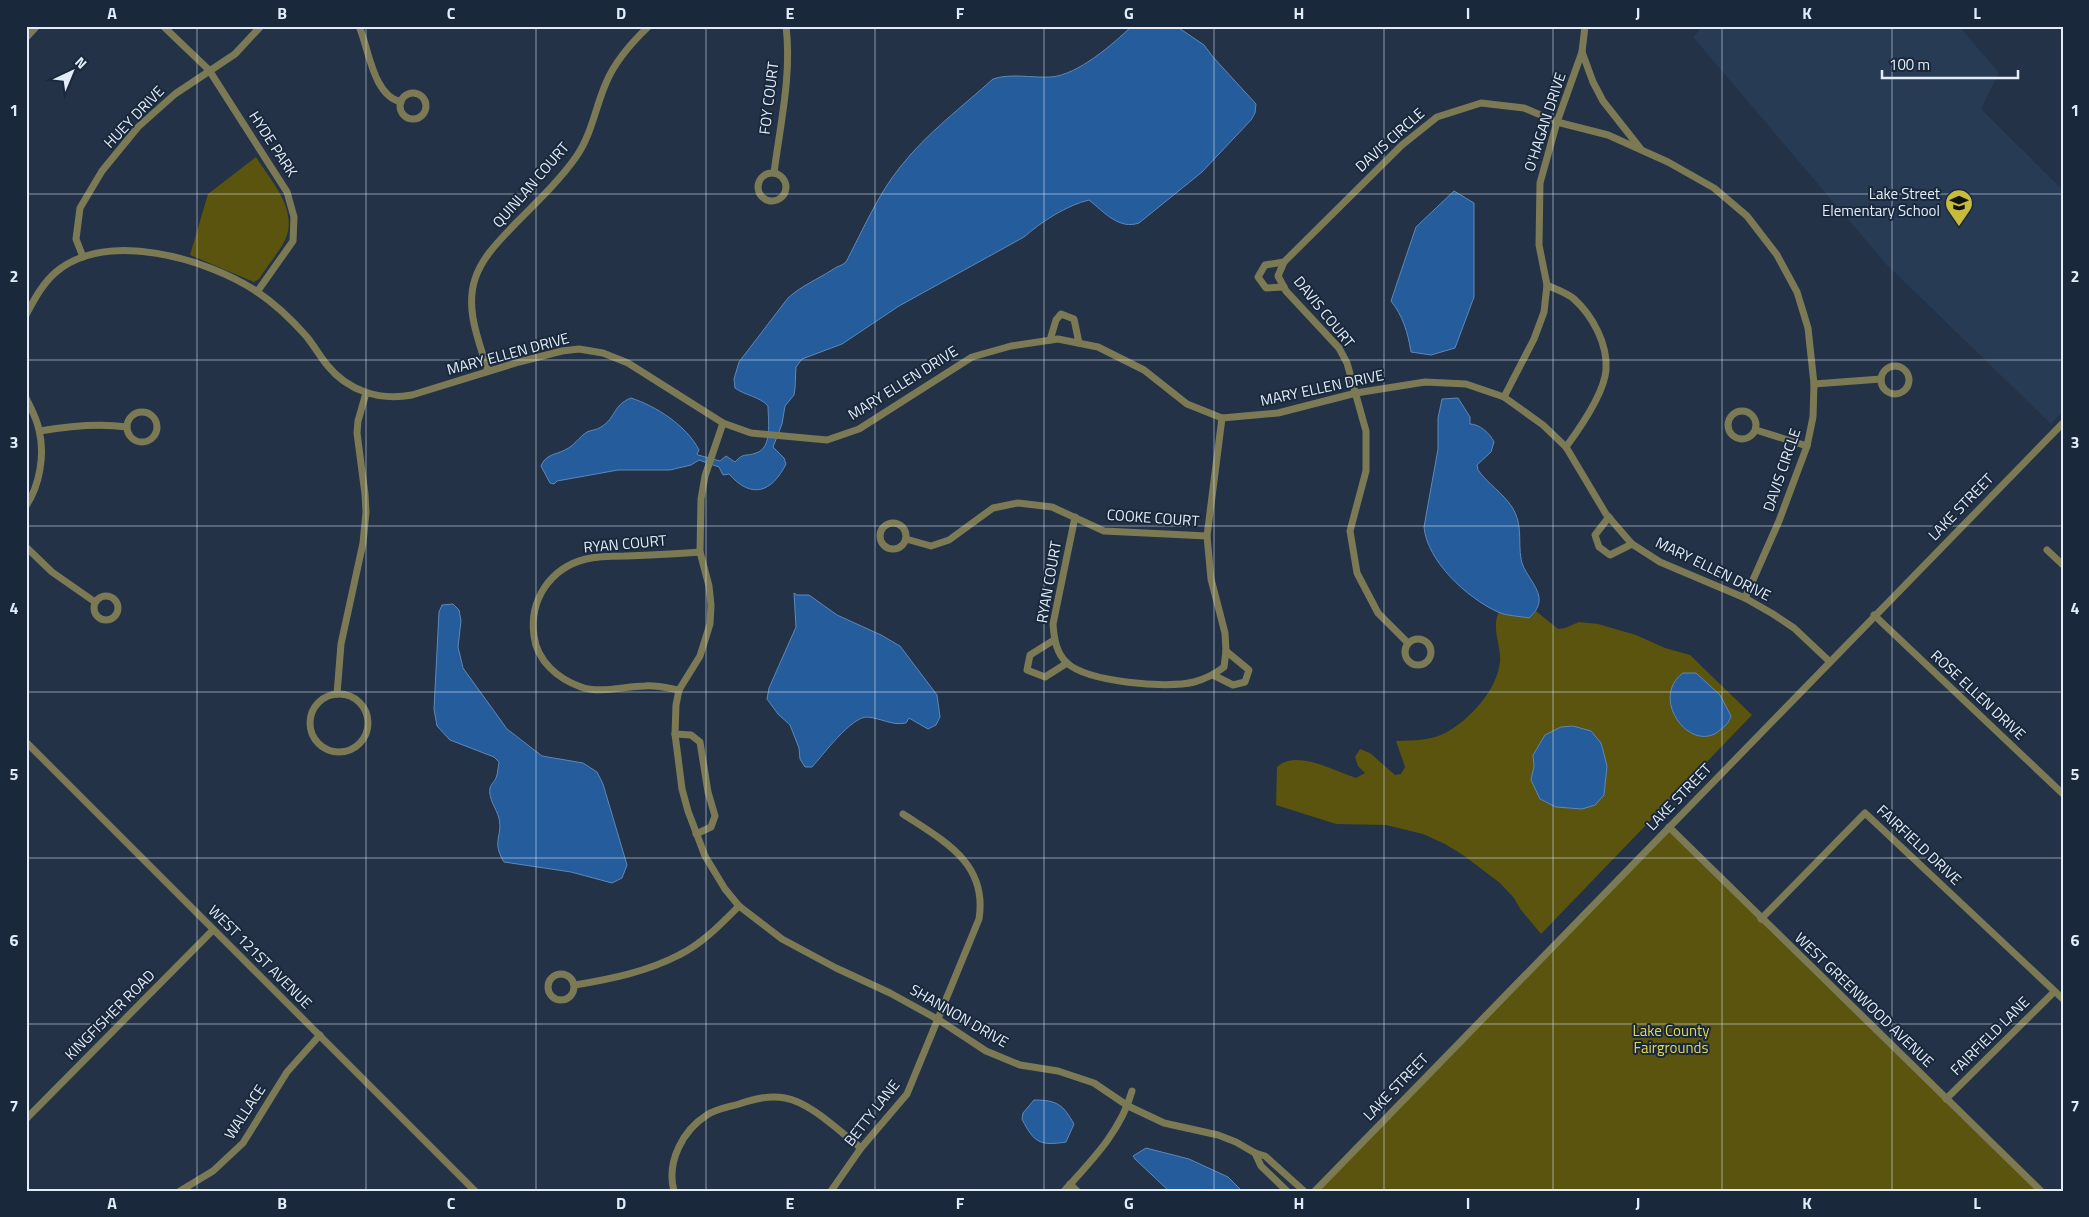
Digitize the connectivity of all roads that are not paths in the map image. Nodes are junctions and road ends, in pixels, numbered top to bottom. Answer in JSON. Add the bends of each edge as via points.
{"nodes":[{"id":1,"x":38,"y":26,"type":"edge"},
{"id":2,"x":163,"y":26,"type":"edge"},
{"id":3,"x":261,"y":26,"type":"edge"},
{"id":4,"x":359,"y":26,"type":"edge"},
{"id":5,"x":649,"y":26,"type":"edge"},
{"id":6,"x":786,"y":26,"type":"edge"},
{"id":7,"x":1585,"y":26,"type":"edge"},
{"id":8,"x":26,"y":38,"type":"edge"},
{"id":9,"x":1582,"y":52,"type":"junction"},
{"id":10,"x":209,"y":70,"type":"junction"},
{"id":11,"x":401,"y":102,"type":"dead end"},
{"id":12,"x":1557,"y":122,"type":"junction"},
{"id":13,"x":1642,"y":150,"type":"junction"},
{"id":14,"x":774,"y":174,"type":"dead end"},
{"id":15,"x":83,"y":257,"type":"junction"},
{"id":16,"x":1284,"y":262,"type":"junction"},
{"id":17,"x":1278,"y":276,"type":"joint"},
{"id":18,"x":1546,"y":286,"type":"junction"},
{"id":19,"x":1284,"y":287,"type":"junction"},
{"id":20,"x":257,"y":292,"type":"junction"},
{"id":21,"x":26,"y":316,"type":"edge"},
{"id":22,"x":1050,"y":340,"type":"junction"},
{"id":23,"x":1079,"y":343,"type":"junction"},
{"id":24,"x":488,"y":371,"type":"junction"},
{"id":25,"x":1881,"y":379,"type":"dead end"},
{"id":26,"x":1814,"y":384,"type":"junction"},
{"id":27,"x":366,"y":393,"type":"junction"},
{"id":28,"x":1356,"y":393,"type":"junction"},
{"id":29,"x":1504,"y":397,"type":"junction"},
{"id":30,"x":26,"y":398,"type":"edge"},
{"id":31,"x":1222,"y":418,"type":"junction"},
{"id":32,"x":2063,"y":422,"type":"edge"},
{"id":33,"x":722,"y":423,"type":"junction"},
{"id":34,"x":127,"y":427,"type":"junction"},
{"id":35,"x":1756,"y":430,"type":"junction"},
{"id":36,"x":40,"y":431,"type":"junction"},
{"id":37,"x":1807,"y":446,"type":"junction"},
{"id":38,"x":1566,"y":447,"type":"junction"},
{"id":39,"x":26,"y":506,"type":"edge"},
{"id":40,"x":1075,"y":517,"type":"junction"},
{"id":41,"x":1609,"y":518,"type":"junction"},
{"id":42,"x":1207,"y":536,"type":"junction"},
{"id":43,"x":906,"y":539,"type":"dead end"},
{"id":44,"x":1632,"y":544,"type":"junction"},
{"id":45,"x":26,"y":547,"type":"edge"},
{"id":46,"x":2048,"y":550,"type":"dead end"},
{"id":47,"x":700,"y":552,"type":"junction"},
{"id":48,"x":2063,"y":565,"type":"edge"},
{"id":49,"x":1745,"y":598,"type":"junction"},
{"id":50,"x":95,"y":602,"type":"dead end"},
{"id":51,"x":1874,"y":616,"type":"junction"},
{"id":52,"x":1054,"y":640,"type":"junction"},
{"id":53,"x":1408,"y":643,"type":"dead end"},
{"id":54,"x":1226,"y":651,"type":"junction"},
{"id":55,"x":1828,"y":662,"type":"junction"},
{"id":56,"x":1067,"y":663,"type":"junction"},
{"id":57,"x":1213,"y":675,"type":"junction"},
{"id":58,"x":679,"y":690,"type":"junction"},
{"id":59,"x":338,"y":694,"type":"junction"},
{"id":60,"x":675,"y":734,"type":"junction"},
{"id":61,"x":26,"y":742,"type":"edge"},
{"id":62,"x":2063,"y":794,"type":"edge"},
{"id":63,"x":903,"y":814,"type":"dead end"},
{"id":64,"x":1669,"y":827,"type":"junction"},
{"id":65,"x":696,"y":834,"type":"junction"},
{"id":66,"x":739,"y":906,"type":"junction"},
{"id":67,"x":1761,"y":919,"type":"junction"},
{"id":68,"x":214,"y":930,"type":"junction"},
{"id":69,"x":575,"y":984,"type":"dead end"},
{"id":70,"x":2054,"y":992,"type":"junction"},
{"id":71,"x":2063,"y":1000,"type":"edge"},
{"id":72,"x":939,"y":1020,"type":"junction"},
{"id":73,"x":320,"y":1035,"type":"junction"},
{"id":74,"x":1132,"y":1090,"type":"dead end"},
{"id":75,"x":1946,"y":1099,"type":"junction"},
{"id":76,"x":1128,"y":1106,"type":"junction"},
{"id":77,"x":26,"y":1119,"type":"edge"},
{"id":78,"x":861,"y":1148,"type":"junction"},
{"id":79,"x":1255,"y":1153,"type":"junction"},
{"id":80,"x":1070,"y":1184,"type":"junction"},
{"id":81,"x":180,"y":1191,"type":"edge"},
{"id":82,"x":475,"y":1191,"type":"edge"},
{"id":83,"x":674,"y":1191,"type":"edge"},
{"id":84,"x":831,"y":1191,"type":"edge"},
{"id":85,"x":1064,"y":1191,"type":"edge"},
{"id":86,"x":1077,"y":1191,"type":"edge"},
{"id":87,"x":1287,"y":1191,"type":"edge"},
{"id":88,"x":1304,"y":1191,"type":"edge"},
{"id":89,"x":1315,"y":1191,"type":"edge"},
{"id":90,"x":2041,"y":1191,"type":"edge"}],
"edges":[{"from":1,"to":8,"type":"street"},
{"from":2,"to":10,"type":"street","name":"HYDE PARK"},
{"from":3,"to":10,"type":"street","name":"HUEY DRIVE","via":[[235,54]]},
{"from":4,"to":11,"type":"street","via":[[382,90]]},
{"from":5,"to":24,"type":"street","name":"QUINLAN COURT","via":[[614,67],[577,156],[497,244],[479,270],[473,290],[472,321]]},
{"from":6,"to":14,"type":"street","name":"FOY COURT","via":[[788,71]]},
{"from":7,"to":9,"type":"street","name":"O'HAGAN DRIVE"},
{"from":9,"to":12,"type":"street","name":"O'HAGAN DRIVE"},
{"from":9,"to":13,"type":"street","name":"DAVIS CIRCLE","via":[[1603,101]]},
{"from":10,"to":15,"type":"street","name":"HUEY DRIVE","via":[[175,94],[138,128],[102,171],[80,208],[76,238]]},
{"from":10,"to":20,"type":"street","name":"HYDE PARK","via":[[287,192],[294,217],[293,240]]},
{"from":12,"to":13,"type":"street","name":"DAVIS CIRCLE","via":[[1608,135]]},
{"from":12,"to":16,"type":"street","name":"DAVIS CIRCLE","via":[[1524,108],[1481,103],[1436,117],[1402,145]]},
{"from":12,"to":18,"type":"street","name":"O'HAGAN DRIVE","via":[[1540,183],[1539,245]]},
{"from":13,"to":26,"type":"street","name":"DAVIS CIRCLE","via":[[1714,188],[1747,216],[1777,255],[1797,292],[1808,328]]},
{"from":15,"to":20,"type":"street","name":"MARY ELLEN DRIVE","via":[[120,250],[152,254],[224,274]]},
{"from":15,"to":21,"type":"street","name":"MARY ELLEN DRIVE","via":[[57,272],[38,293]]},
{"from":16,"to":17,"type":"street","name":"DAVIS CIRCLE"},
{"from":16,"to":19,"type":"street","via":[[1265,265],[1258,278],[1266,288]]},
{"from":17,"to":19,"type":"street","name":"DAVIS COURT"},
{"from":18,"to":29,"type":"street","name":"O'HAGAN DRIVE","via":[[1544,312],[1534,339]]},
{"from":18,"to":38,"type":"street","via":[[1573,297],[1591,318],[1603,344],[1606,370],[1596,401]]},
{"from":19,"to":28,"type":"street","name":"DAVIS COURT","via":[[1339,348]]},
{"from":20,"to":27,"type":"street","name":"MARY ELLEN DRIVE","via":[[307,338],[338,376]]},
{"from":22,"to":23,"type":"street","name":"MARY ELLEN DRIVE"},
{"from":22,"to":23,"type":"street","via":[[1061,314],[1074,319]]},
{"from":22,"to":33,"type":"street","name":"MARY ELLEN DRIVE","via":[[972,356],[859,429],[827,440],[751,433]]},
{"from":23,"to":31,"type":"street","name":"MARY ELLEN DRIVE","via":[[1098,347],[1144,370],[1187,404]]},
{"from":24,"to":27,"type":"street","name":"MARY ELLEN DRIVE","via":[[397,398]]},
{"from":24,"to":33,"type":"street","name":"MARY ELLEN DRIVE","via":[[562,351],[579,349],[603,354],[628,363]]},
{"from":25,"to":26,"type":"street"},
{"from":26,"to":37,"type":"street","name":"DAVIS CIRCLE","via":[[1813,417]]},
{"from":27,"to":59,"type":"street","via":[[357,433],[365,503],[363,543],[341,644]]},
{"from":28,"to":29,"type":"street","name":"MARY ELLEN DRIVE","via":[[1425,382],[1466,384]]},
{"from":28,"to":31,"type":"street","name":"MARY ELLEN DRIVE","via":[[1278,413]]},
{"from":28,"to":53,"type":"street","name":"DAVIS COURT","via":[[1366,431],[1366,472],[1350,531],[1357,572],[1378,613]]},
{"from":29,"to":38,"type":"street","name":"MARY ELLEN DRIVE","via":[[1543,424]]},
{"from":30,"to":36,"type":"street"},
{"from":31,"to":42,"type":"street"},
{"from":32,"to":51,"type":"street","name":"LAKE STREET"},
{"from":33,"to":47,"type":"street","name":"SHANNON DRIVE","via":[[701,499]]},
{"from":34,"to":34,"type":"street","via":[[133,415],[143,412],[152,416],[157,429],[152,438],[139,441],[131,436]]},
{"from":34,"to":36,"type":"street","via":[[109,424]]},
{"from":35,"to":35,"type":"street","via":[[1756,420],[1745,411],[1736,413],[1729,420],[1728,429],[1738,439],[1750,437]]},
{"from":35,"to":37,"type":"street"},
{"from":36,"to":39,"type":"street","via":[[39,473]]},
{"from":37,"to":49,"type":"street","name":"DAVIS CIRCLE"},
{"from":38,"to":41,"type":"street","name":"MARY ELLEN DRIVE"},
{"from":40,"to":42,"type":"street","name":"COOKE COURT","via":[[1104,531]]},
{"from":40,"to":43,"type":"street","name":"COOKE COURT","via":[[1052,507],[1018,503],[993,508],[948,540],[931,546]]},
{"from":40,"to":52,"type":"street","name":"RYAN COURT","via":[[1053,624]]},
{"from":41,"to":44,"type":"street","name":"MARY ELLEN DRIVE"},
{"from":41,"to":44,"type":"street","via":[[1596,535],[1599,547],[1610,555]]},
{"from":42,"to":54,"type":"street","via":[[1211,578],[1225,633]]},
{"from":44,"to":49,"type":"street","name":"MARY ELLEN DRIVE","via":[[1660,562]]},
{"from":45,"to":50,"type":"street","via":[[52,572]]},
{"from":46,"to":48,"type":"street"},
{"from":47,"to":58,"type":"street","name":"SHANNON DRIVE","via":[[709,586],[710,624],[700,656]]},
{"from":47,"to":58,"type":"street","name":"RYAN COURT","via":[[587,558],[570,564],[548,581],[534,613],[534,639],[539,652],[557,675],[568,682],[596,690],[648,686]]},
{"from":49,"to":55,"type":"street","name":"MARY ELLEN DRIVE","via":[[1794,628]]},
{"from":51,"to":55,"type":"street","name":"LAKE STREET"},
{"from":51,"to":62,"type":"street","name":"ROSE ELLEN DRIVE"},
{"from":52,"to":56,"type":"street","name":"RYAN COURT"},
{"from":52,"to":56,"type":"street","via":[[1030,655],[1027,670],[1045,676]]},
{"from":54,"to":57,"type":"street","via":[[1224,667]]},
{"from":54,"to":57,"type":"street","via":[[1249,670],[1245,682],[1233,685]]},
{"from":55,"to":64,"type":"street","name":"LAKE STREET"},
{"from":56,"to":57,"type":"street","via":[[1109,680],[1174,685]]},
{"from":58,"to":60,"type":"street","name":"SHANNON DRIVE"},
{"from":59,"to":59,"type":"street","via":[[328,696],[314,708],[309,726],[317,744],[325,750],[344,753],[361,743],[369,725],[368,715],[356,699]]},
{"from":60,"to":65,"type":"street","name":"SHANNON DRIVE","via":[[682,789]]},
{"from":60,"to":65,"type":"street","via":[[691,735],[700,742],[708,792],[716,816],[711,827]]},
{"from":61,"to":68,"type":"street","name":"WEST 121ST AVENUE"},
{"from":63,"to":72,"type":"street","name":"BETTY LANE","via":[[944,840],[961,856],[979,884],[980,919]]},
{"from":64,"to":67,"type":"street","name":"WEST GREENWOOD AVENUE"},
{"from":64,"to":89,"type":"street","name":"LAKE STREET"},
{"from":65,"to":66,"type":"street","name":"SHANNON DRIVE","via":[[714,873]]},
{"from":66,"to":69,"type":"street","via":[[716,930],[681,955],[642,971]]},
{"from":66,"to":72,"type":"street","name":"SHANNON DRIVE","via":[[782,938]]},
{"from":67,"to":70,"type":"street","name":"FAIRFIELD DRIVE","via":[[1865,813]]},
{"from":67,"to":75,"type":"street","name":"WEST GREENWOOD AVENUE"},
{"from":68,"to":73,"type":"street","name":"WEST 121ST AVENUE"},
{"from":68,"to":77,"type":"street","name":"KINGFISHER ROAD"},
{"from":70,"to":71,"type":"street","name":"FAIRFIELD DRIVE"},
{"from":70,"to":75,"type":"street","name":"FAIRFIELD LANE"},
{"from":72,"to":76,"type":"street","name":"SHANNON DRIVE","via":[[986,1051],[1020,1065],[1058,1071],[1094,1083]]},
{"from":72,"to":78,"type":"street","name":"BETTY LANE","via":[[907,1094]]},
{"from":73,"to":81,"type":"street","name":"WALLACE","via":[[287,1072],[244,1143],[213,1171]]},
{"from":73,"to":82,"type":"street","name":"WEST 121ST AVENUE"},
{"from":74,"to":76,"type":"street"},
{"from":75,"to":90,"type":"street","name":"WEST GREENWOOD AVENUE"},
{"from":76,"to":79,"type":"street","name":"SHANNON DRIVE","via":[[1164,1123],[1218,1135]]},
{"from":76,"to":80,"type":"street","via":[[1108,1141]]},
{"from":78,"to":83,"type":"street","via":[[797,1102],[767,1097],[750,1100],[708,1114],[685,1134],[675,1158]]},
{"from":78,"to":84,"type":"street","name":"BETTY LANE"},
{"from":79,"to":87,"type":"street","via":[[1261,1166]]},
{"from":79,"to":88,"type":"street","name":"SHANNON DRIVE","via":[[1265,1156]]},
{"from":80,"to":85,"type":"street"},
{"from":80,"to":86,"type":"street"}]}
